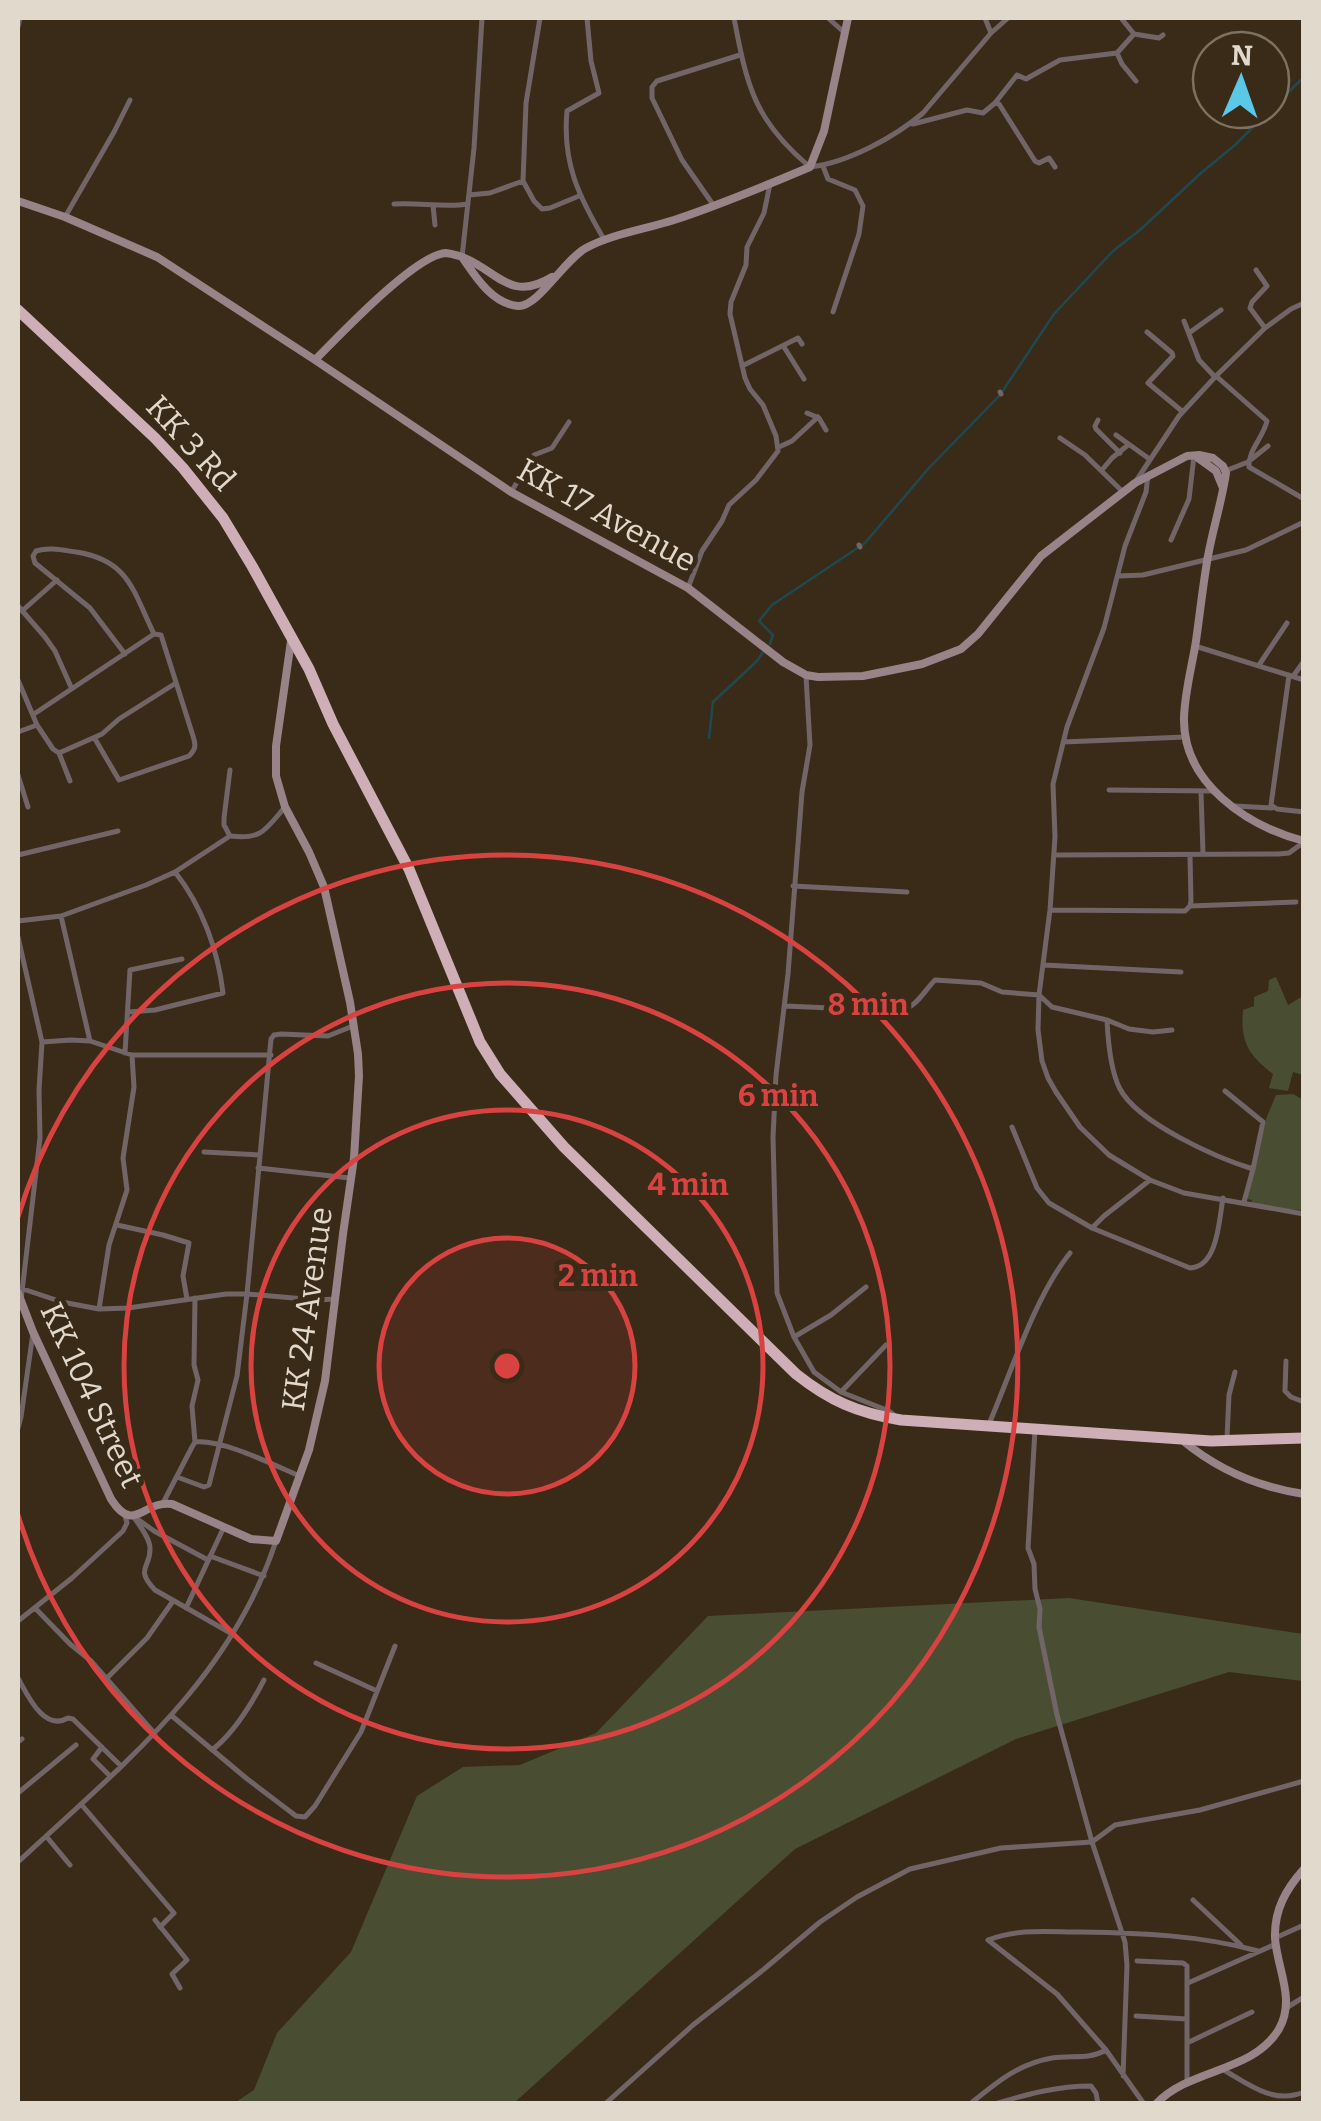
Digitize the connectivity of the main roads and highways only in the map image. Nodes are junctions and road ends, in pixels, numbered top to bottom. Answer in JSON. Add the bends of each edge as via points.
{"nodes":[{"id":1,"x":18,"y":310,"type":"edge"},
{"id":2,"x":1304,"y":1438,"type":"edge"}],
"edges":[{"from":1,"to":2,"type":"highway","name":"KK 3 Rd","via":[[155,438],[222,518],[309,669],[409,870],[489,1058],[538,1119],[796,1374],[856,1410],[901,1420],[1182,1440]]}]}
